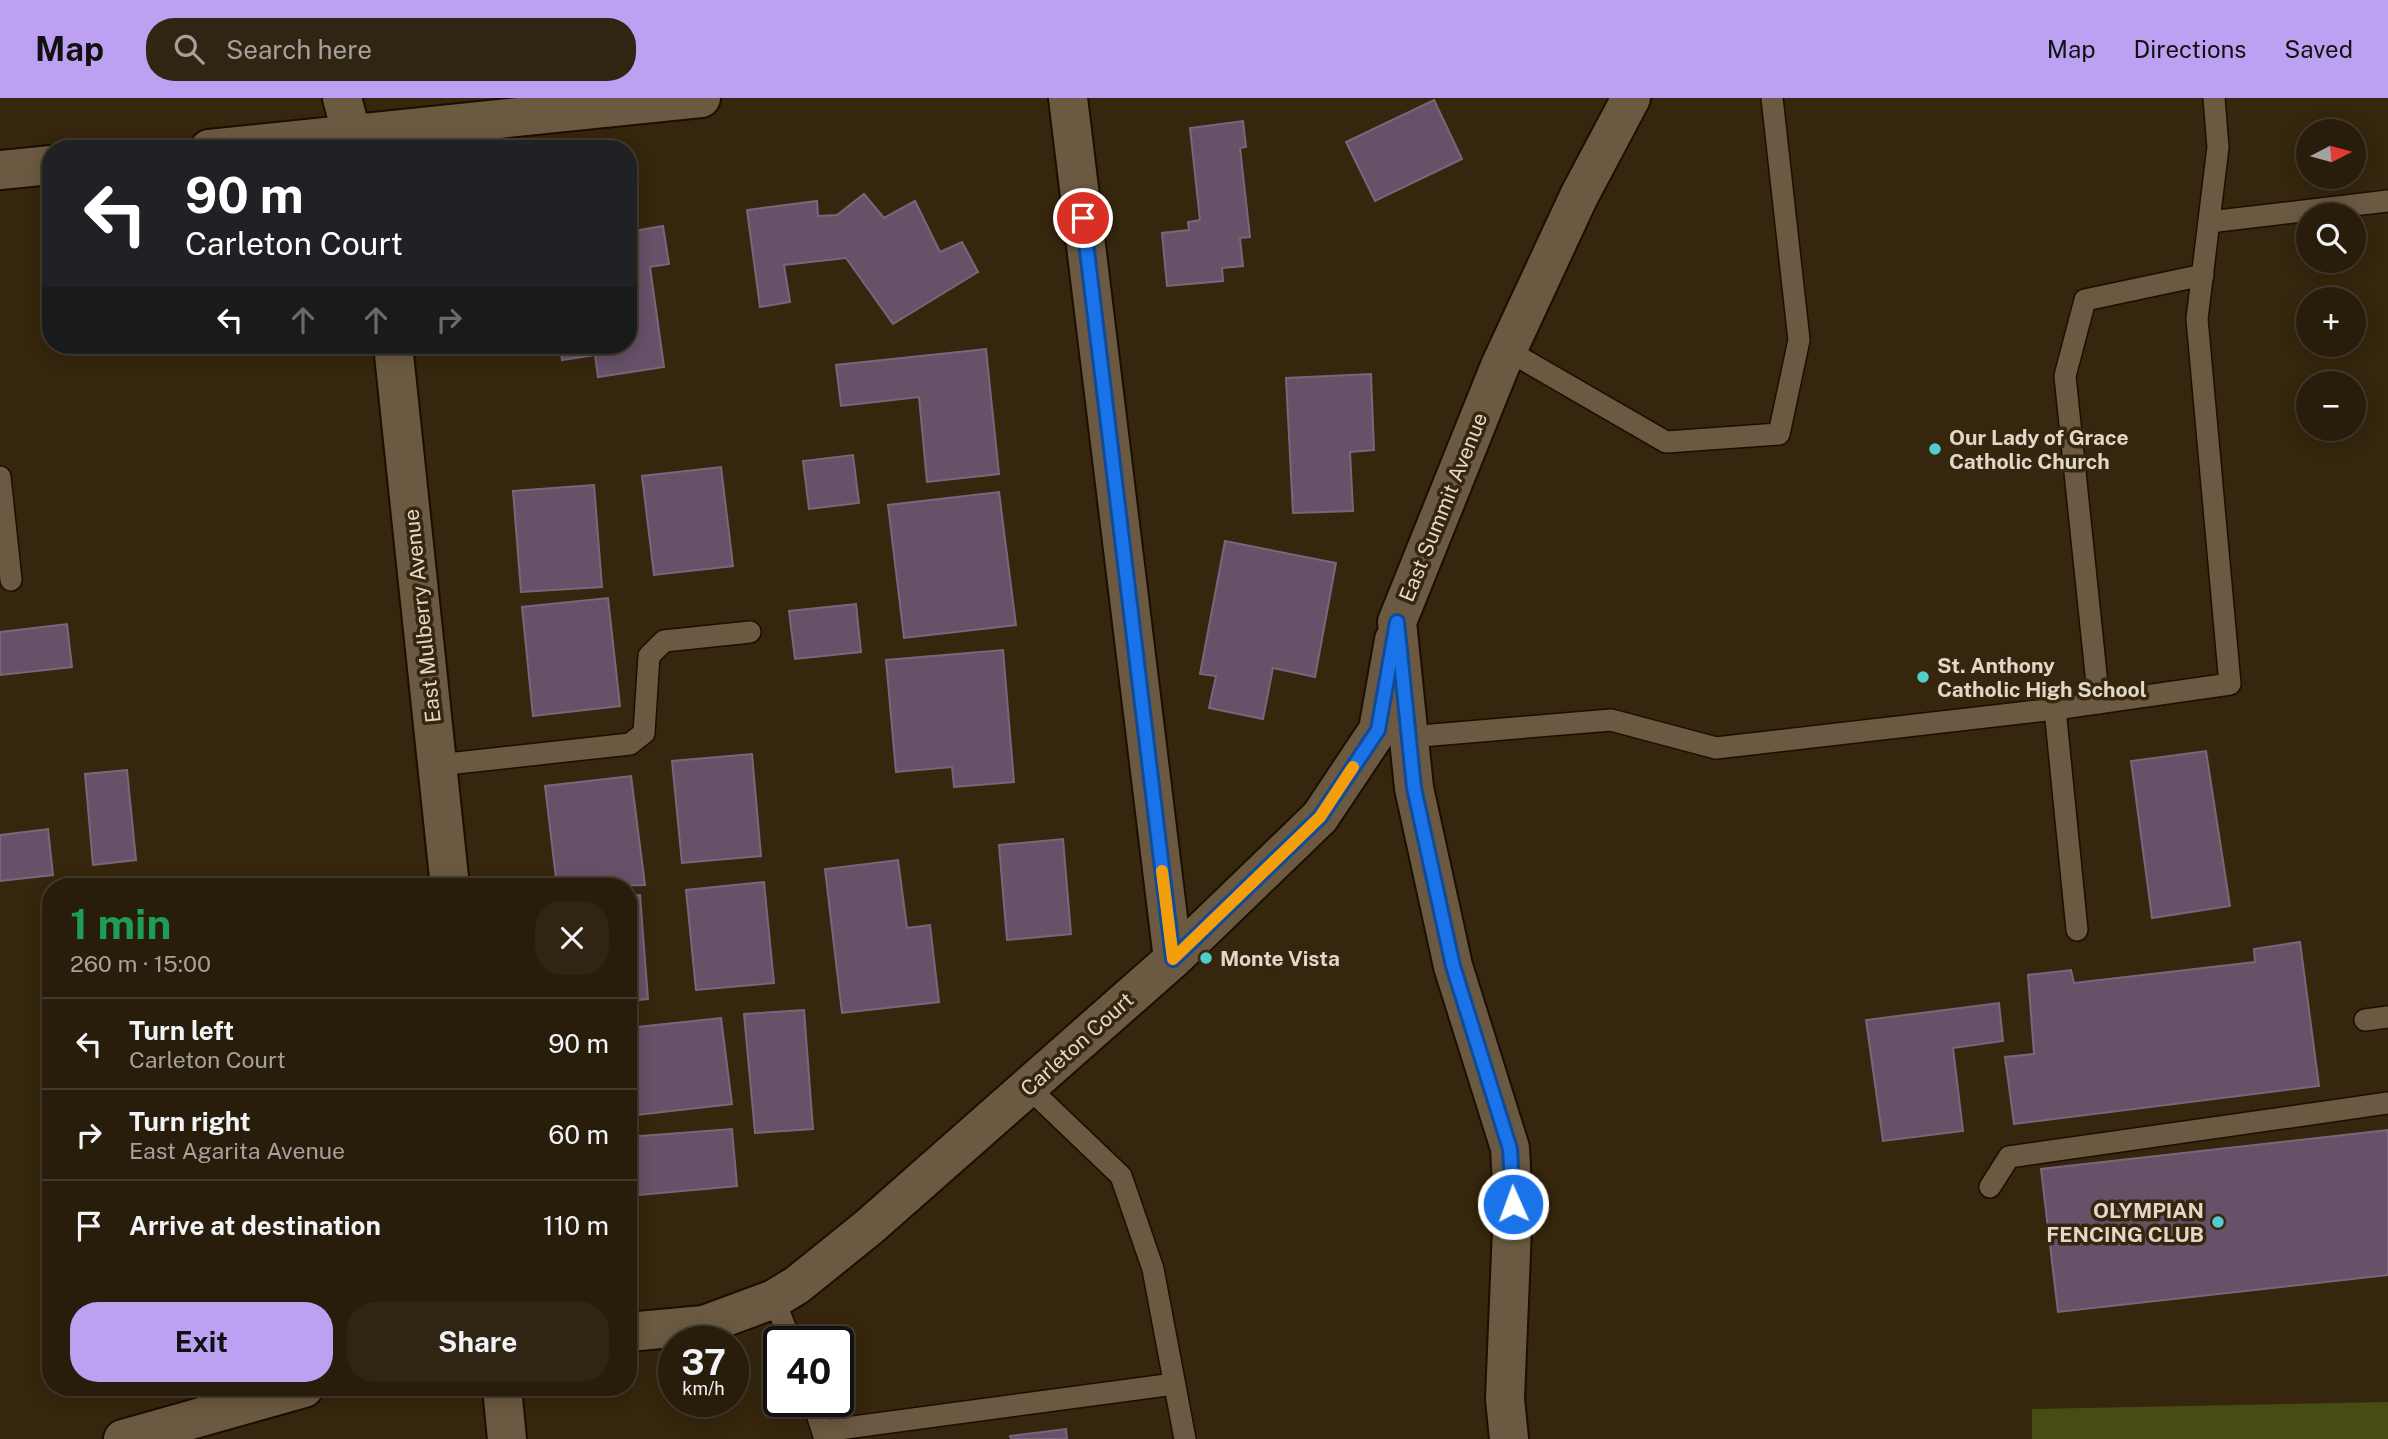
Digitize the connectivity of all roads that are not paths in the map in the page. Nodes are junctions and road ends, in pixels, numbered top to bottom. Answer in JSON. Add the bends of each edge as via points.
{"nodes":[{"id":1,"x":342,"y":98,"type":"edge"},
{"id":2,"x":1068,"y":98,"type":"edge"},
{"id":3,"x":1631,"y":98,"type":"edge"},
{"id":4,"x":1772,"y":98,"type":"edge"},
{"id":5,"x":2214,"y":98,"type":"edge"},
{"id":6,"x":676,"y":99,"type":"edge"},
{"id":7,"x":354,"y":140,"type":"edge"},
{"id":8,"x":370,"y":140,"type":"edge"},
{"id":9,"x":42,"y":166,"type":"edge"},
{"id":10,"x":0,"y":170,"type":"edge"},
{"id":11,"x":2388,"y":201,"type":"edge"},
{"id":12,"x":2209,"y":222,"type":"junction"},
{"id":13,"x":2203,"y":275,"type":"junction"},
{"id":14,"x":1507,"y":349,"type":"junction"},
{"id":15,"x":394,"y":354,"type":"edge"},
{"id":16,"x":0,"y":477,"type":"edge"},
{"id":17,"x":11,"y":580,"type":"dead end"},
{"id":18,"x":1397,"y":622,"type":"junction"},
{"id":19,"x":750,"y":632,"type":"dead end"},
{"id":20,"x":2099,"y":703,"type":"junction"},
{"id":21,"x":2055,"y":709,"type":"junction"},
{"id":22,"x":1409,"y":737,"type":"junction"},
{"id":23,"x":438,"y":765,"type":"junction"},
{"id":24,"x":449,"y":878,"type":"edge"},
{"id":25,"x":2077,"y":930,"type":"dead end"},
{"id":26,"x":1173,"y":959,"type":"junction"},
{"id":27,"x":2388,"y":1017,"type":"edge"},
{"id":28,"x":2365,"y":1020,"type":"dead end"},
{"id":29,"x":1028,"y":1087,"type":"junction"},
{"id":30,"x":2388,"y":1103,"type":"edge"},
{"id":31,"x":1990,"y":1187,"type":"dead end"},
{"id":32,"x":774,"y":1299,"type":"junction"},
{"id":33,"x":785,"y":1326,"type":"edge"},
{"id":34,"x":637,"y":1331,"type":"edge"},
{"id":35,"x":1174,"y":1384,"type":"junction"},
{"id":36,"x":276,"y":1396,"type":"edge"},
{"id":37,"x":503,"y":1396,"type":"edge"},
{"id":38,"x":818,"y":1417,"type":"edge"},
{"id":39,"x":825,"y":1435,"type":"edge"},
{"id":40,"x":123,"y":1439,"type":"edge"},
{"id":41,"x":507,"y":1439,"type":"edge"},
{"id":42,"x":1185,"y":1439,"type":"edge"},
{"id":43,"x":1509,"y":1439,"type":"edge"}],
"edges":[{"from":1,"to":7,"type":"street"},
{"from":2,"to":26,"type":"street"},
{"from":3,"to":14,"type":"street","name":"East Summit Avenue"},
{"from":4,"to":14,"type":"lane","via":[[1799,340],[1779,434],[1666,442]]},
{"from":5,"to":12,"type":"lane","via":[[2218,147]]},
{"from":6,"to":8,"type":"street"},
{"from":9,"to":10,"type":"street"},
{"from":11,"to":12,"type":"lane"},
{"from":12,"to":13,"type":"lane"},
{"from":13,"to":20,"type":"lane","via":[[2085,300],[2065,376]]},
{"from":13,"to":20,"type":"lane","via":[[2197,319],[2230,684]]},
{"from":14,"to":18,"type":"street","name":"East Summit Avenue"},
{"from":15,"to":23,"type":"street","name":"East Mulberry Avenue"},
{"from":16,"to":17,"type":"lane"},
{"from":18,"to":22,"type":"street","name":"East Summit Avenue"},
{"from":18,"to":26,"type":"street","name":"Carleton Court","via":[[1378,730],[1320,817]]},
{"from":19,"to":23,"type":"lane","via":[[664,640],[649,656],[644,733],[630,744]]},
{"from":20,"to":21,"type":"lane"},
{"from":21,"to":22,"type":"lane","via":[[1716,748],[1611,720]]},
{"from":21,"to":25,"type":"lane"},
{"from":22,"to":43,"type":"street","name":"East Summit Avenue","via":[[1414,788],[1453,966],[1510,1149],[1513,1204],[1505,1399]]},
{"from":23,"to":24,"type":"street","name":"East Mulberry Avenue"},
{"from":26,"to":29,"type":"street","name":"Carleton Court"},
{"from":27,"to":28,"type":"lane"},
{"from":29,"to":32,"type":"street","name":"Carleton Court","via":[[869,1227]]},
{"from":29,"to":35,"type":"lane","via":[[1121,1176],[1153,1269]]},
{"from":30,"to":31,"type":"lane","via":[[2009,1157]]},
{"from":32,"to":33,"type":"lane"},
{"from":32,"to":34,"type":"street","name":"Carleton Court","via":[[704,1325]]},
{"from":35,"to":39,"type":"lane"},
{"from":35,"to":42,"type":"lane"},
{"from":36,"to":40,"type":"street"},
{"from":37,"to":41,"type":"street"},
{"from":38,"to":39,"type":"lane"}]}
